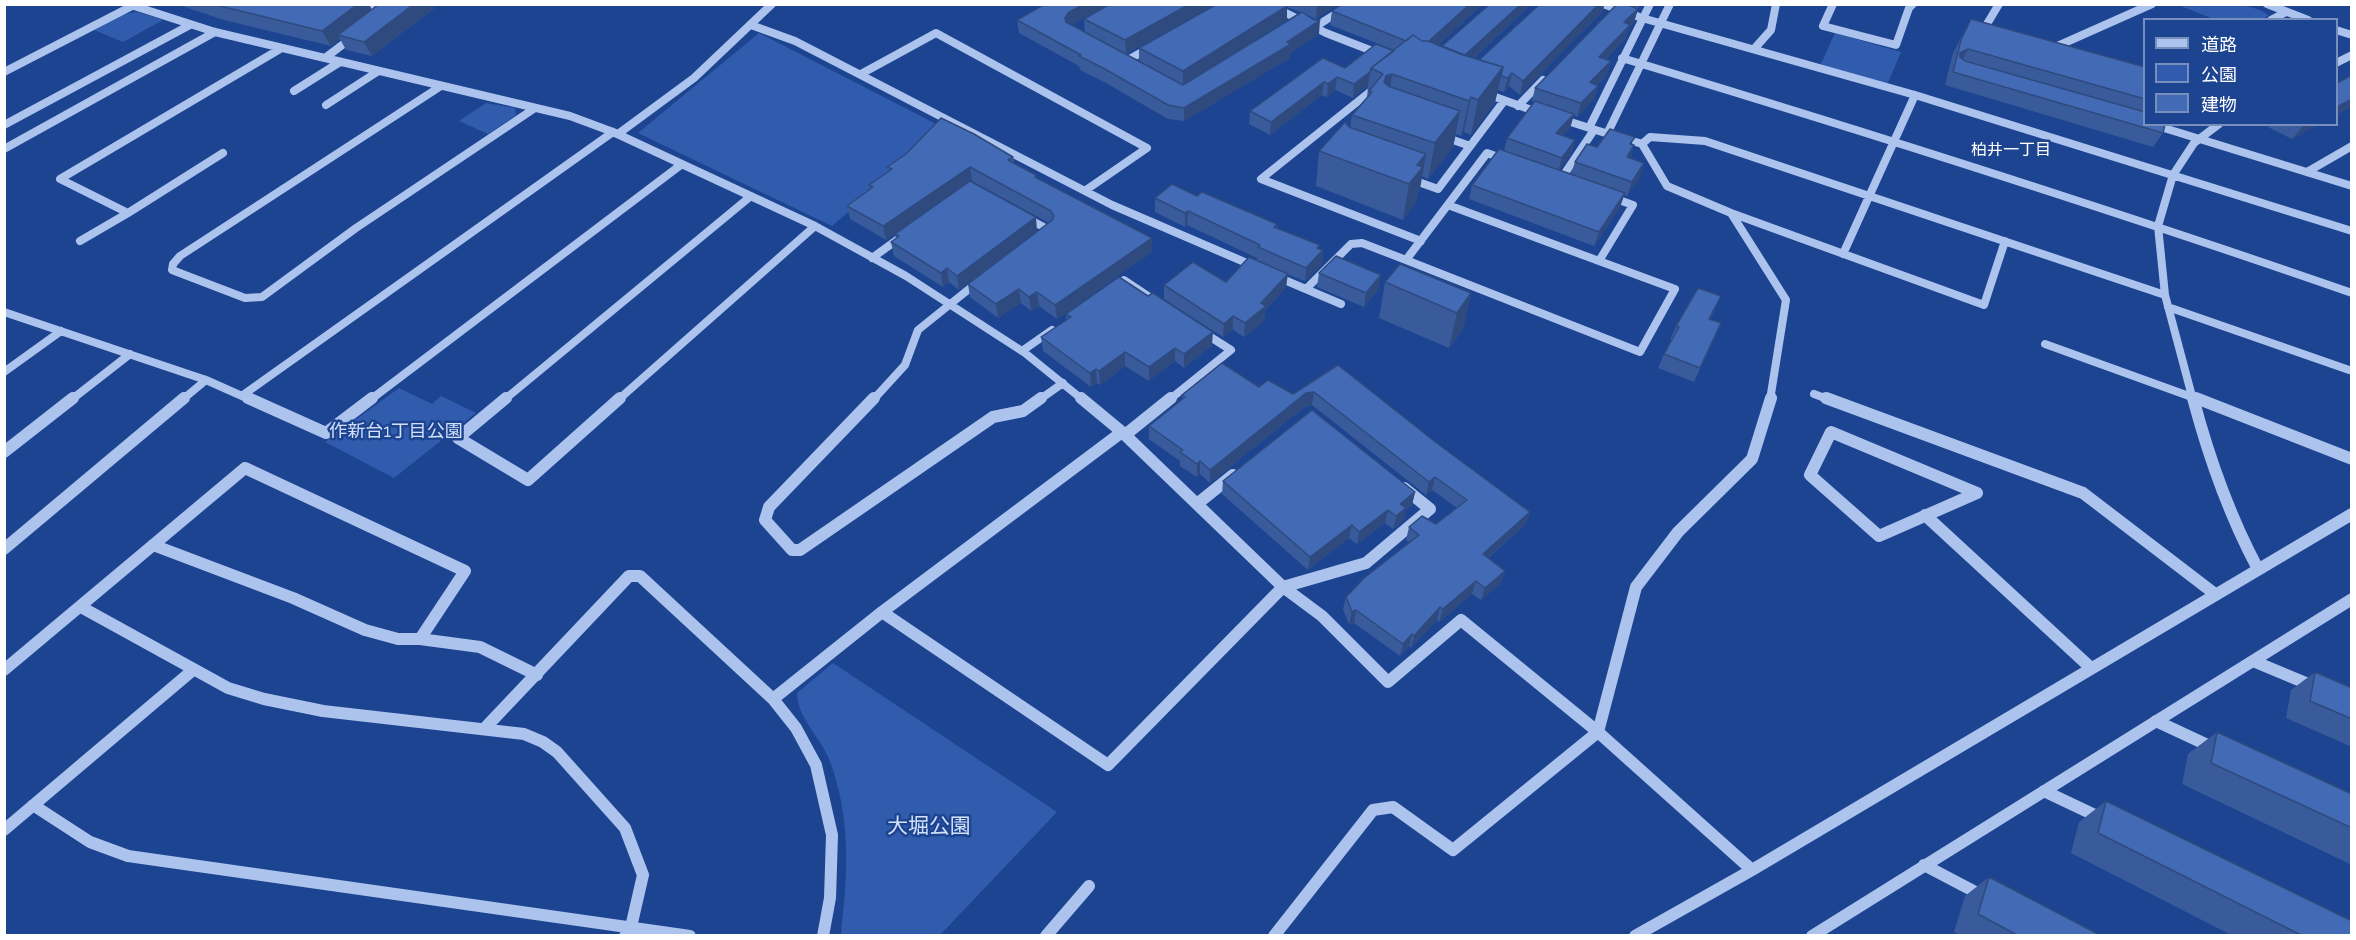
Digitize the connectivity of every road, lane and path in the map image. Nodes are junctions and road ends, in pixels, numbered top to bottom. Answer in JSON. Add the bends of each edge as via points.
{"nodes":[{"id":1,"x":362,"y":4,"type":"edge"},
{"id":2,"x":772,"y":4,"type":"edge"},
{"id":3,"x":1268,"y":4,"type":"edge"},
{"id":4,"x":1351,"y":4,"type":"edge"},
{"id":5,"x":1603,"y":4,"type":"edge"},
{"id":6,"x":1650,"y":4,"type":"edge"},
{"id":7,"x":1670,"y":4,"type":"edge"},
{"id":8,"x":1776,"y":4,"type":"edge"},
{"id":9,"x":1833,"y":4,"type":"edge"},
{"id":10,"x":1912,"y":4,"type":"edge"},
{"id":11,"x":1999,"y":4,"type":"edge"},
{"id":12,"x":2152,"y":4,"type":"edge"},
{"id":13,"x":2267,"y":4,"type":"edge"},
{"id":14,"x":138,"y":6,"type":"edge"},
{"id":15,"x":1614,"y":8,"type":"junction"},
{"id":16,"x":2286,"y":12,"type":"junction"},
{"id":17,"x":1606,"y":16,"type":"edge"},
{"id":18,"x":380,"y":17,"type":"edge"},
{"id":19,"x":1642,"y":18,"type":"junction"},
{"id":20,"x":2275,"y":18,"type":"edge"},
{"id":21,"x":2302,"y":18,"type":"edge"},
{"id":22,"x":1299,"y":19,"type":"junction"},
{"id":23,"x":1660,"y":21,"type":"junction"},
{"id":24,"x":190,"y":25,"type":"junction"},
{"id":25,"x":751,"y":25,"type":"junction"},
{"id":26,"x":1289,"y":25,"type":"edge"},
{"id":27,"x":1315,"y":27,"type":"junction"},
{"id":28,"x":361,"y":31,"type":"edge"},
{"id":29,"x":215,"y":32,"type":"junction"},
{"id":30,"x":2004,"y":34,"type":"edge"},
{"id":31,"x":1156,"y":44,"type":"edge"},
{"id":32,"x":2043,"y":45,"type":"edge"},
{"id":33,"x":2053,"y":48,"type":"junction"},
{"id":34,"x":280,"y":49,"type":"junction"},
{"id":35,"x":1754,"y":49,"type":"junction"},
{"id":36,"x":2065,"y":51,"type":"edge"},
{"id":37,"x":2352,"y":55,"type":"edge"},
{"id":38,"x":1117,"y":56,"type":"edge"},
{"id":39,"x":1385,"y":57,"type":"edge"},
{"id":40,"x":325,"y":58,"type":"junction"},
{"id":41,"x":1622,"y":58,"type":"junction"},
{"id":42,"x":1126,"y":61,"type":"junction"},
{"id":43,"x":340,"y":62,"type":"junction"},
{"id":44,"x":2338,"y":62,"type":"edge"},
{"id":45,"x":1640,"y":63,"type":"junction"},
{"id":46,"x":1135,"y":66,"type":"edge"},
{"id":47,"x":4,"y":72,"type":"edge"},
{"id":48,"x":377,"y":72,"type":"junction"},
{"id":49,"x":1550,"y":73,"type":"edge"},
{"id":50,"x":861,"y":74,"type":"junction"},
{"id":51,"x":1387,"y":79,"type":"edge"},
{"id":52,"x":441,"y":86,"type":"junction"},
{"id":53,"x":1475,"y":90,"type":"edge"},
{"id":54,"x":294,"y":91,"type":"dead end"},
{"id":55,"x":1915,"y":95,"type":"junction"},
{"id":56,"x":1504,"y":100,"type":"junction"},
{"id":57,"x":326,"y":105,"type":"dead end"},
{"id":58,"x":1518,"y":106,"type":"junction"},
{"id":59,"x":535,"y":108,"type":"junction"},
{"id":60,"x":4,"y":125,"type":"edge"},
{"id":61,"x":2158,"y":126,"type":"edge"},
{"id":62,"x":2217,"y":126,"type":"edge"},
{"id":63,"x":1592,"y":129,"type":"junction"},
{"id":64,"x":1428,"y":131,"type":"edge"},
{"id":65,"x":616,"y":133,"type":"junction"},
{"id":66,"x":1607,"y":134,"type":"junction"},
{"id":67,"x":2200,"y":138,"type":"junction"},
{"id":68,"x":1895,"y":141,"type":"junction"},
{"id":69,"x":1642,"y":144,"type":"junction"},
{"id":70,"x":1470,"y":146,"type":"junction"},
{"id":71,"x":2352,"y":146,"type":"edge"},
{"id":72,"x":4,"y":149,"type":"edge"},
{"id":73,"x":223,"y":153,"type":"dead end"},
{"id":74,"x":682,"y":164,"type":"junction"},
{"id":75,"x":2307,"y":172,"type":"junction"},
{"id":76,"x":1398,"y":174,"type":"edge"},
{"id":77,"x":2173,"y":175,"type":"junction"},
{"id":78,"x":1561,"y":179,"type":"junction"},
{"id":79,"x":2352,"y":186,"type":"edge"},
{"id":80,"x":1086,"y":190,"type":"junction"},
{"id":81,"x":1870,"y":195,"type":"junction"},
{"id":82,"x":751,"y":196,"type":"junction"},
{"id":83,"x":1448,"y":204,"type":"junction"},
{"id":84,"x":128,"y":213,"type":"junction"},
{"id":85,"x":1731,"y":213,"type":"junction"},
{"id":86,"x":1020,"y":214,"type":"edge"},
{"id":87,"x":815,"y":226,"type":"junction"},
{"id":88,"x":2157,"y":226,"type":"junction"},
{"id":89,"x":2352,"y":231,"type":"edge"},
{"id":90,"x":908,"y":232,"type":"edge"},
{"id":91,"x":80,"y":241,"type":"dead end"},
{"id":92,"x":1421,"y":241,"type":"junction"},
{"id":93,"x":2005,"y":241,"type":"junction"},
{"id":94,"x":1031,"y":243,"type":"edge"},
{"id":95,"x":1843,"y":254,"type":"junction"},
{"id":96,"x":872,"y":258,"type":"junction"},
{"id":97,"x":1406,"y":260,"type":"junction"},
{"id":98,"x":1599,"y":261,"type":"junction"},
{"id":99,"x":986,"y":277,"type":"edge"},
{"id":100,"x":1306,"y":289,"type":"junction"},
{"id":101,"x":1105,"y":293,"type":"edge"},
{"id":102,"x":2352,"y":293,"type":"edge"},
{"id":103,"x":2165,"y":295,"type":"junction"},
{"id":104,"x":949,"y":304,"type":"junction"},
{"id":105,"x":1341,"y":304,"type":"dead end"},
{"id":106,"x":2168,"y":307,"type":"junction"},
{"id":107,"x":4,"y":312,"type":"edge"},
{"id":108,"x":1173,"y":312,"type":"edge"},
{"id":109,"x":1059,"y":325,"type":"edge"},
{"id":110,"x":1192,"y":325,"type":"edge"},
{"id":111,"x":61,"y":331,"type":"junction"},
{"id":112,"x":2045,"y":344,"type":"dead end"},
{"id":113,"x":1022,"y":351,"type":"junction"},
{"id":114,"x":130,"y":354,"type":"junction"},
{"id":115,"x":4,"y":372,"type":"edge"},
{"id":116,"x":2352,"y":372,"type":"edge"},
{"id":117,"x":206,"y":380,"type":"junction"},
{"id":118,"x":1063,"y":383,"type":"junction"},
{"id":119,"x":1814,"y":394,"type":"dead end"},
{"id":120,"x":243,"y":395,"type":"junction"},
{"id":121,"x":2192,"y":397,"type":"junction"},
{"id":122,"x":1124,"y":434,"type":"junction"},
{"id":123,"x":4,"y":452,"type":"edge"},
{"id":124,"x":2352,"y":459,"type":"edge"},
{"id":125,"x":1240,"y":469,"type":"edge"},
{"id":126,"x":1393,"y":480,"type":"edge"},
{"id":127,"x":1197,"y":504,"type":"junction"},
{"id":128,"x":2352,"y":514,"type":"edge"},
{"id":129,"x":1925,"y":515,"type":"junction"},
{"id":130,"x":153,"y":545,"type":"junction"},
{"id":131,"x":4,"y":549,"type":"edge"},
{"id":132,"x":2258,"y":568,"type":"junction"},
{"id":133,"x":1283,"y":587,"type":"junction"},
{"id":134,"x":2215,"y":594,"type":"junction"},
{"id":135,"x":2350,"y":601,"type":"edge"},
{"id":136,"x":81,"y":608,"type":"junction"},
{"id":137,"x":882,"y":612,"type":"junction"},
{"id":138,"x":420,"y":639,"type":"junction"},
{"id":139,"x":2253,"y":661,"type":"junction"},
{"id":140,"x":2091,"y":668,"type":"junction"},
{"id":141,"x":4,"y":670,"type":"edge"},
{"id":142,"x":193,"y":670,"type":"junction"},
{"id":143,"x":537,"y":675,"type":"junction"},
{"id":144,"x":2330,"y":694,"type":"edge"},
{"id":145,"x":773,"y":699,"type":"junction"},
{"id":146,"x":2156,"y":721,"type":"junction"},
{"id":147,"x":485,"y":728,"type":"junction"},
{"id":148,"x":1598,"y":732,"type":"junction"},
{"id":149,"x":2232,"y":756,"type":"edge"},
{"id":150,"x":2044,"y":791,"type":"junction"},
{"id":151,"x":33,"y":805,"type":"junction"},
{"id":152,"x":2118,"y":827,"type":"edge"},
{"id":153,"x":4,"y":830,"type":"edge"},
{"id":154,"x":1924,"y":865,"type":"junction"},
{"id":155,"x":1752,"y":870,"type":"junction"},
{"id":156,"x":1089,"y":886,"type":"dead end"},
{"id":157,"x":1996,"y":903,"type":"edge"},
{"id":158,"x":628,"y":931,"type":"edge"},
{"id":159,"x":1638,"y":935,"type":"edge"},
{"id":160,"x":690,"y":936,"type":"edge"},
{"id":161,"x":823,"y":936,"type":"edge"},
{"id":162,"x":1046,"y":936,"type":"edge"},
{"id":163,"x":1274,"y":936,"type":"edge"},
{"id":164,"x":1812,"y":936,"type":"edge"}],
"edges":[{"from":1,"to":18,"type":"street","via":[[388,10]]},
{"from":2,"to":25,"type":"street"},
{"from":3,"to":22,"type":"street"},
{"from":4,"to":27,"type":"street"},
{"from":5,"to":15,"type":"street"},
{"from":6,"to":19,"type":"street"},
{"from":7,"to":23,"type":"street"},
{"from":8,"to":35,"type":"street","via":[[1772,30]]},
{"from":9,"to":10,"type":"street","via":[[1823,26],[1896,45]]},
{"from":11,"to":30,"type":"street","via":[[1984,28]]},
{"from":12,"to":33,"type":"street"},
{"from":13,"to":16,"type":"street"},
{"from":14,"to":24,"type":"street"},
{"from":14,"to":47,"type":"street"},
{"from":15,"to":17,"type":"street"},
{"from":15,"to":19,"type":"street"},
{"from":16,"to":20,"type":"street"},
{"from":16,"to":21,"type":"street"},
{"from":19,"to":23,"type":"street"},
{"from":19,"to":41,"type":"street"},
{"from":22,"to":26,"type":"street"},
{"from":22,"to":27,"type":"street"},
{"from":23,"to":35,"type":"street"},
{"from":23,"to":45,"type":"street"},
{"from":24,"to":29,"type":"street"},
{"from":24,"to":60,"type":"street"},
{"from":25,"to":50,"type":"street","via":[[795,41]]},
{"from":25,"to":65,"type":"street","via":[[694,78]]},
{"from":27,"to":39,"type":"street"},
{"from":28,"to":40,"type":"street"},
{"from":29,"to":34,"type":"street"},
{"from":29,"to":72,"type":"street"},
{"from":31,"to":42,"type":"street"},
{"from":32,"to":33,"type":"street"},
{"from":33,"to":36,"type":"street"},
{"from":34,"to":40,"type":"street"},
{"from":34,"to":84,"type":"street","via":[[60,179]]},
{"from":35,"to":55,"type":"street"},
{"from":37,"to":44,"type":"street"},
{"from":38,"to":42,"type":"street"},
{"from":40,"to":43,"type":"street"},
{"from":41,"to":45,"type":"street"},
{"from":41,"to":63,"type":"street"},
{"from":42,"to":46,"type":"street"},
{"from":43,"to":48,"type":"street"},
{"from":43,"to":54,"type":"street"},
{"from":45,"to":66,"type":"street"},
{"from":45,"to":68,"type":"street"},
{"from":48,"to":52,"type":"street"},
{"from":48,"to":57,"type":"street"},
{"from":49,"to":58,"type":"street"},
{"from":50,"to":80,"type":"street"},
{"from":50,"to":80,"type":"street","via":[[936,33],[1147,148]]},
{"from":51,"to":92,"type":"street","via":[[1261,179]]},
{"from":52,"to":59,"type":"street"},
{"from":52,"to":59,"type":"street","via":[[180,256],[172,270],[244,298],[262,297],[356,228]]},
{"from":53,"to":56,"type":"street"},
{"from":55,"to":68,"type":"street"},
{"from":55,"to":77,"type":"street"},
{"from":56,"to":58,"type":"street"},
{"from":56,"to":70,"type":"street"},
{"from":58,"to":63,"type":"street"},
{"from":59,"to":65,"type":"street"},
{"from":61,"to":67,"type":"street"},
{"from":62,"to":67,"type":"street"},
{"from":63,"to":66,"type":"street"},
{"from":63,"to":78,"type":"street"},
{"from":64,"to":70,"type":"street"},
{"from":65,"to":74,"type":"street"},
{"from":65,"to":120,"type":"street"},
{"from":66,"to":69,"type":"street"},
{"from":67,"to":75,"type":"street"},
{"from":67,"to":77,"type":"street"},
{"from":68,"to":81,"type":"street"},
{"from":68,"to":88,"type":"street"},
{"from":69,"to":81,"type":"street","via":[[1650,137],[1705,141]]},
{"from":69,"to":85,"type":"street","via":[[1667,186]]},
{"from":70,"to":76,"type":"street","via":[[1438,189]]},
{"from":71,"to":75,"type":"street"},
{"from":73,"to":84,"type":"street"},
{"from":74,"to":82,"type":"street"},
{"from":74,"to":120,"type":"street","via":[[326,433]]},
{"from":75,"to":79,"type":"street"},
{"from":77,"to":88,"type":"street"},
{"from":77,"to":89,"type":"street"},
{"from":78,"to":83,"type":"street","via":[[1487,153]]},
{"from":78,"to":98,"type":"street","via":[[1633,205]]},
{"from":80,"to":100,"type":"street","via":[[1112,205]]},
{"from":81,"to":93,"type":"street"},
{"from":81,"to":95,"type":"street"},
{"from":82,"to":87,"type":"street"},
{"from":82,"to":87,"type":"street","via":[[458,438],[528,480]]},
{"from":83,"to":92,"type":"street"},
{"from":83,"to":98,"type":"street"},
{"from":84,"to":91,"type":"street"},
{"from":85,"to":95,"type":"street"},
{"from":85,"to":148,"type":"street","via":[[1786,300],[1773,391],[1752,459],[1678,532],[1636,586]]},
{"from":86,"to":94,"type":"street","via":[[1049,230]]},
{"from":87,"to":96,"type":"street"},
{"from":88,"to":102,"type":"street"},
{"from":88,"to":103,"type":"street"},
{"from":90,"to":96,"type":"street"},
{"from":92,"to":97,"type":"street"},
{"from":93,"to":95,"type":"street","via":[[1984,305]]},
{"from":93,"to":103,"type":"street"},
{"from":96,"to":104,"type":"street"},
{"from":97,"to":98,"type":"street","via":[[1640,352],[1676,290]]},
{"from":97,"to":100,"type":"street","via":[[1362,243],[1351,244]]},
{"from":99,"to":104,"type":"street"},
{"from":100,"to":105,"type":"street"},
{"from":101,"to":108,"type":"street","via":[[1124,280]]},
{"from":103,"to":106,"type":"street"},
{"from":104,"to":113,"type":"street"},
{"from":104,"to":118,"type":"street","via":[[918,330],[897,375],[769,507],[765,520],[792,550],[800,550],[993,417],[1023,411]]},
{"from":106,"to":116,"type":"street"},
{"from":106,"to":121,"type":"street"},
{"from":107,"to":111,"type":"street"},
{"from":109,"to":113,"type":"street"},
{"from":110,"to":122,"type":"street","via":[[1232,350]]},
{"from":111,"to":114,"type":"street"},
{"from":111,"to":115,"type":"street"},
{"from":112,"to":121,"type":"street"},
{"from":113,"to":118,"type":"street"},
{"from":114,"to":117,"type":"street"},
{"from":114,"to":123,"type":"street"},
{"from":117,"to":120,"type":"street"},
{"from":117,"to":131,"type":"street"},
{"from":118,"to":122,"type":"street"},
{"from":119,"to":134,"type":"street","via":[[2083,493]]},
{"from":121,"to":124,"type":"street"},
{"from":121,"to":132,"type":"street","via":[[2236,526]]},
{"from":122,"to":127,"type":"street"},
{"from":122,"to":137,"type":"street"},
{"from":125,"to":127,"type":"street"},
{"from":126,"to":133,"type":"street","via":[[1430,509],[1366,562]]},
{"from":127,"to":133,"type":"street"},
{"from":128,"to":132,"type":"street"},
{"from":129,"to":129,"type":"street","via":[[1977,494],[1831,432],[1810,475],[1818,483],[1879,536]]},
{"from":129,"to":140,"type":"street"},
{"from":130,"to":136,"type":"street"},
{"from":130,"to":138,"type":"street","via":[[365,630],[398,639]]},
{"from":130,"to":138,"type":"street","via":[[245,468],[465,572]]},
{"from":132,"to":134,"type":"street"},
{"from":133,"to":137,"type":"street","via":[[1108,765]]},
{"from":133,"to":148,"type":"street","via":[[1322,616],[1388,682],[1461,620]]},
{"from":134,"to":140,"type":"street"},
{"from":135,"to":139,"type":"street"},
{"from":136,"to":141,"type":"street"},
{"from":136,"to":142,"type":"street"},
{"from":137,"to":145,"type":"street"},
{"from":138,"to":143,"type":"street","via":[[480,647]]},
{"from":139,"to":144,"type":"street"},
{"from":139,"to":146,"type":"street"},
{"from":140,"to":155,"type":"street"},
{"from":142,"to":147,"type":"street","via":[[228,688],[313,709]]},
{"from":142,"to":151,"type":"street"},
{"from":143,"to":145,"type":"street","via":[[629,576],[640,576]]},
{"from":143,"to":147,"type":"street"},
{"from":145,"to":161,"type":"street","via":[[796,728],[816,765],[832,836],[830,898]]},
{"from":146,"to":149,"type":"street"},
{"from":146,"to":150,"type":"street"},
{"from":147,"to":158,"type":"street","via":[[524,734],[543,742],[576,770],[625,828],[643,875]]},
{"from":148,"to":155,"type":"street"},
{"from":148,"to":163,"type":"street","via":[[1453,850],[1393,807],[1373,810]]},
{"from":150,"to":152,"type":"street"},
{"from":150,"to":154,"type":"street"},
{"from":151,"to":153,"type":"street"},
{"from":151,"to":158,"type":"street","via":[[108,852]]},
{"from":154,"to":157,"type":"street"},
{"from":154,"to":164,"type":"street"},
{"from":155,"to":159,"type":"street"},
{"from":156,"to":162,"type":"street"},
{"from":158,"to":160,"type":"street"}]}
